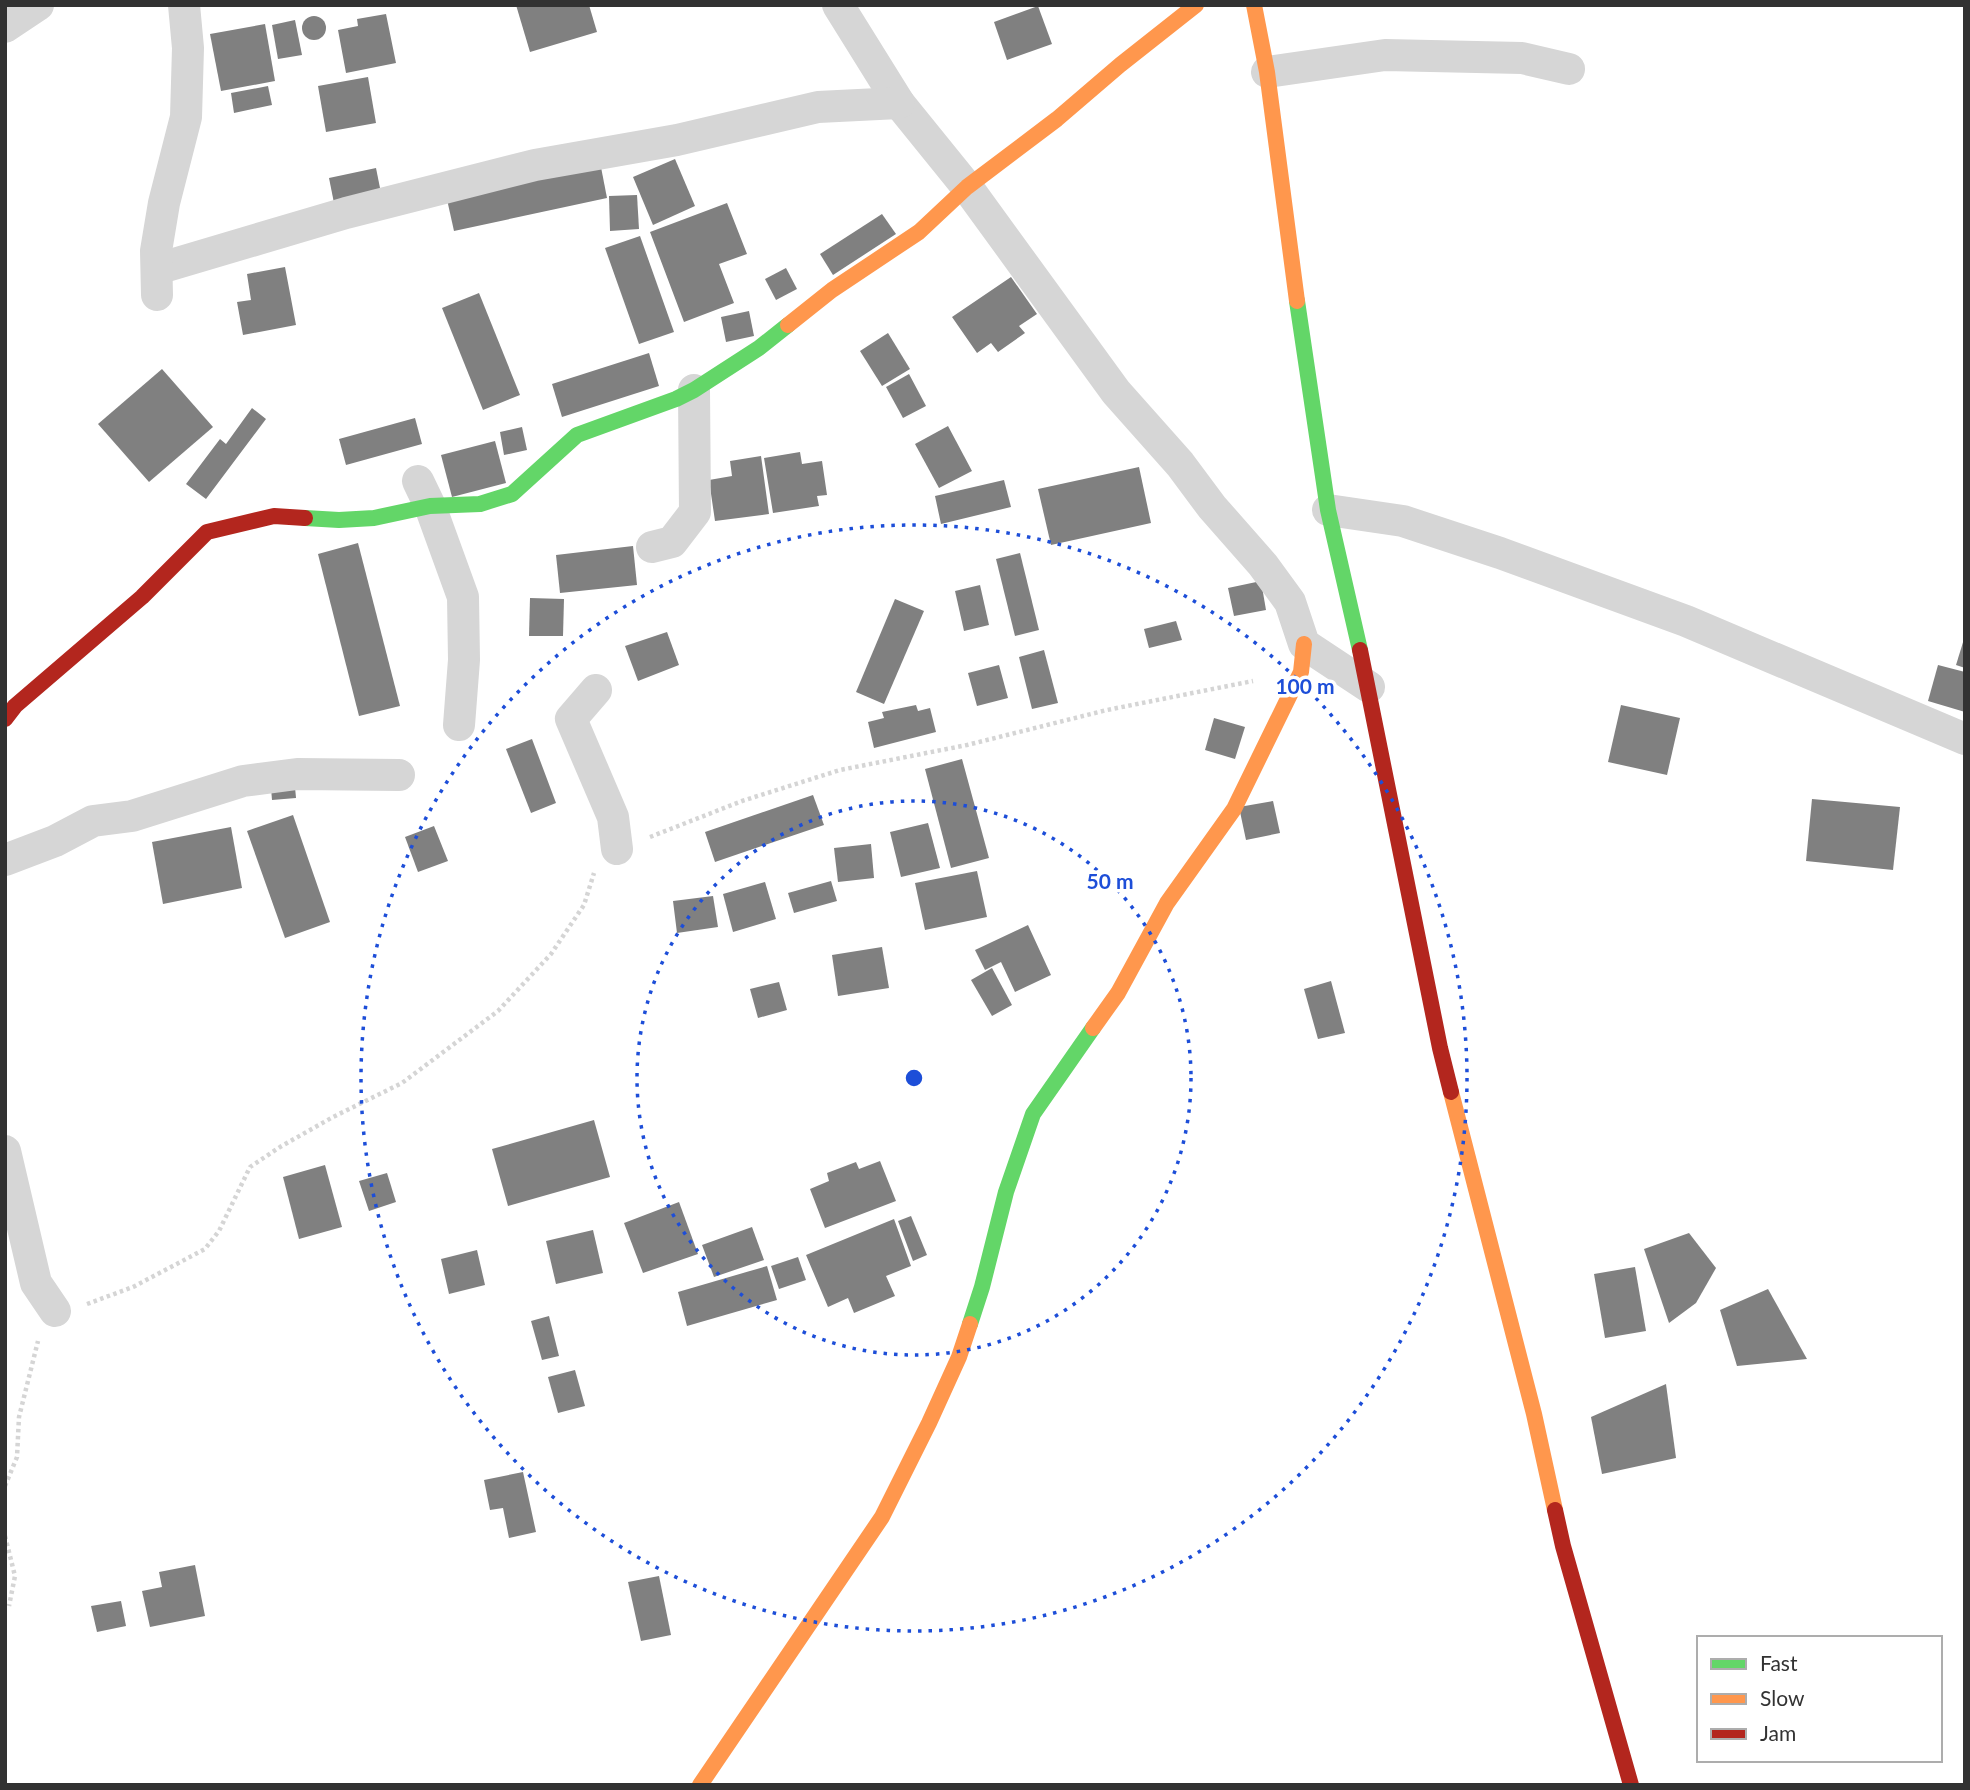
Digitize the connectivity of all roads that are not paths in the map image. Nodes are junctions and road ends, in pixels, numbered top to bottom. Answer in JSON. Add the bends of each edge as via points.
{"nodes":[{"id":1,"x":38,"y":5,"type":"edge"},
{"id":2,"x":184,"y":5,"type":"edge"},
{"id":3,"x":838,"y":5,"type":"edge"},
{"id":4,"x":1196,"y":5,"type":"edge"},
{"id":5,"x":1254,"y":5,"type":"edge"},
{"id":6,"x":5,"y":27,"type":"edge"},
{"id":7,"x":1569,"y":69,"type":"dead end"},
{"id":8,"x":1267,"y":72,"type":"junction"},
{"id":9,"x":899,"y":103,"type":"junction"},
{"id":10,"x":967,"y":187,"type":"junction"},
{"id":11,"x":694,"y":390,"type":"junction"},
{"id":12,"x":424,"y":494,"type":"junction"},
{"id":13,"x":1328,"y":510,"type":"junction"},
{"id":14,"x":652,"y":547,"type":"dead end"},
{"id":15,"x":1303,"y":658,"type":"junction"},
{"id":16,"x":1369,"y":687,"type":"junction"},
{"id":17,"x":596,"y":690,"type":"dead end"},
{"id":18,"x":5,"y":719,"type":"edge"},
{"id":19,"x":459,"y":725,"type":"dead end"},
{"id":20,"x":1965,"y":739,"type":"edge"},
{"id":21,"x":399,"y":775,"type":"dead end"},
{"id":22,"x":617,"y":849,"type":"road end"},
{"id":23,"x":5,"y":860,"type":"edge"},
{"id":24,"x":5,"y":1151,"type":"edge"},
{"id":25,"x":55,"y":1311,"type":"road end"},
{"id":26,"x":700,"y":1785,"type":"edge"},
{"id":27,"x":1631,"y":1785,"type":"edge"}],
"edges":[{"from":1,"to":6,"type":"street"},
{"from":2,"to":9,"type":"street","via":[[186,117],[164,203],[156,251],[157,282],[346,213],[534,165],[677,140],[818,107]]},
{"from":3,"to":9,"type":"street"},
{"from":4,"to":10,"type":"main road"},
{"from":5,"to":8,"type":"main road"},
{"from":7,"to":8,"type":"street","via":[[1522,58],[1385,55]]},
{"from":8,"to":13,"type":"main road"},
{"from":9,"to":10,"type":"street"},
{"from":10,"to":11,"type":"main road","via":[[919,232]]},
{"from":10,"to":15,"type":"street","via":[[1116,392],[1263,565],[1290,603]]},
{"from":11,"to":12,"type":"main road","via":[[576,435],[512,494],[480,504]]},
{"from":11,"to":14,"type":"street","via":[[695,512],[671,542]]},
{"from":12,"to":18,"type":"main road","via":[[374,518],[274,516],[207,532],[142,597]]},
{"from":12,"to":19,"type":"street","via":[[463,597]]},
{"from":13,"to":16,"type":"main road"},
{"from":13,"to":20,"type":"street","via":[[1403,521],[1500,553],[1686,621]]},
{"from":15,"to":16,"type":"street"},
{"from":15,"to":26,"type":"main road","via":[[1234,810],[1167,902],[1118,993],[1033,1114],[959,1357],[882,1517]]},
{"from":16,"to":27,"type":"main road","via":[[1440,1048],[1563,1546]]},
{"from":17,"to":22,"type":"street","via":[[571,719],[613,817]]},
{"from":21,"to":23,"type":"street","via":[[297,774],[243,782],[132,816],[93,821]]},
{"from":24,"to":25,"type":"street","via":[[36,1283]]}]}
